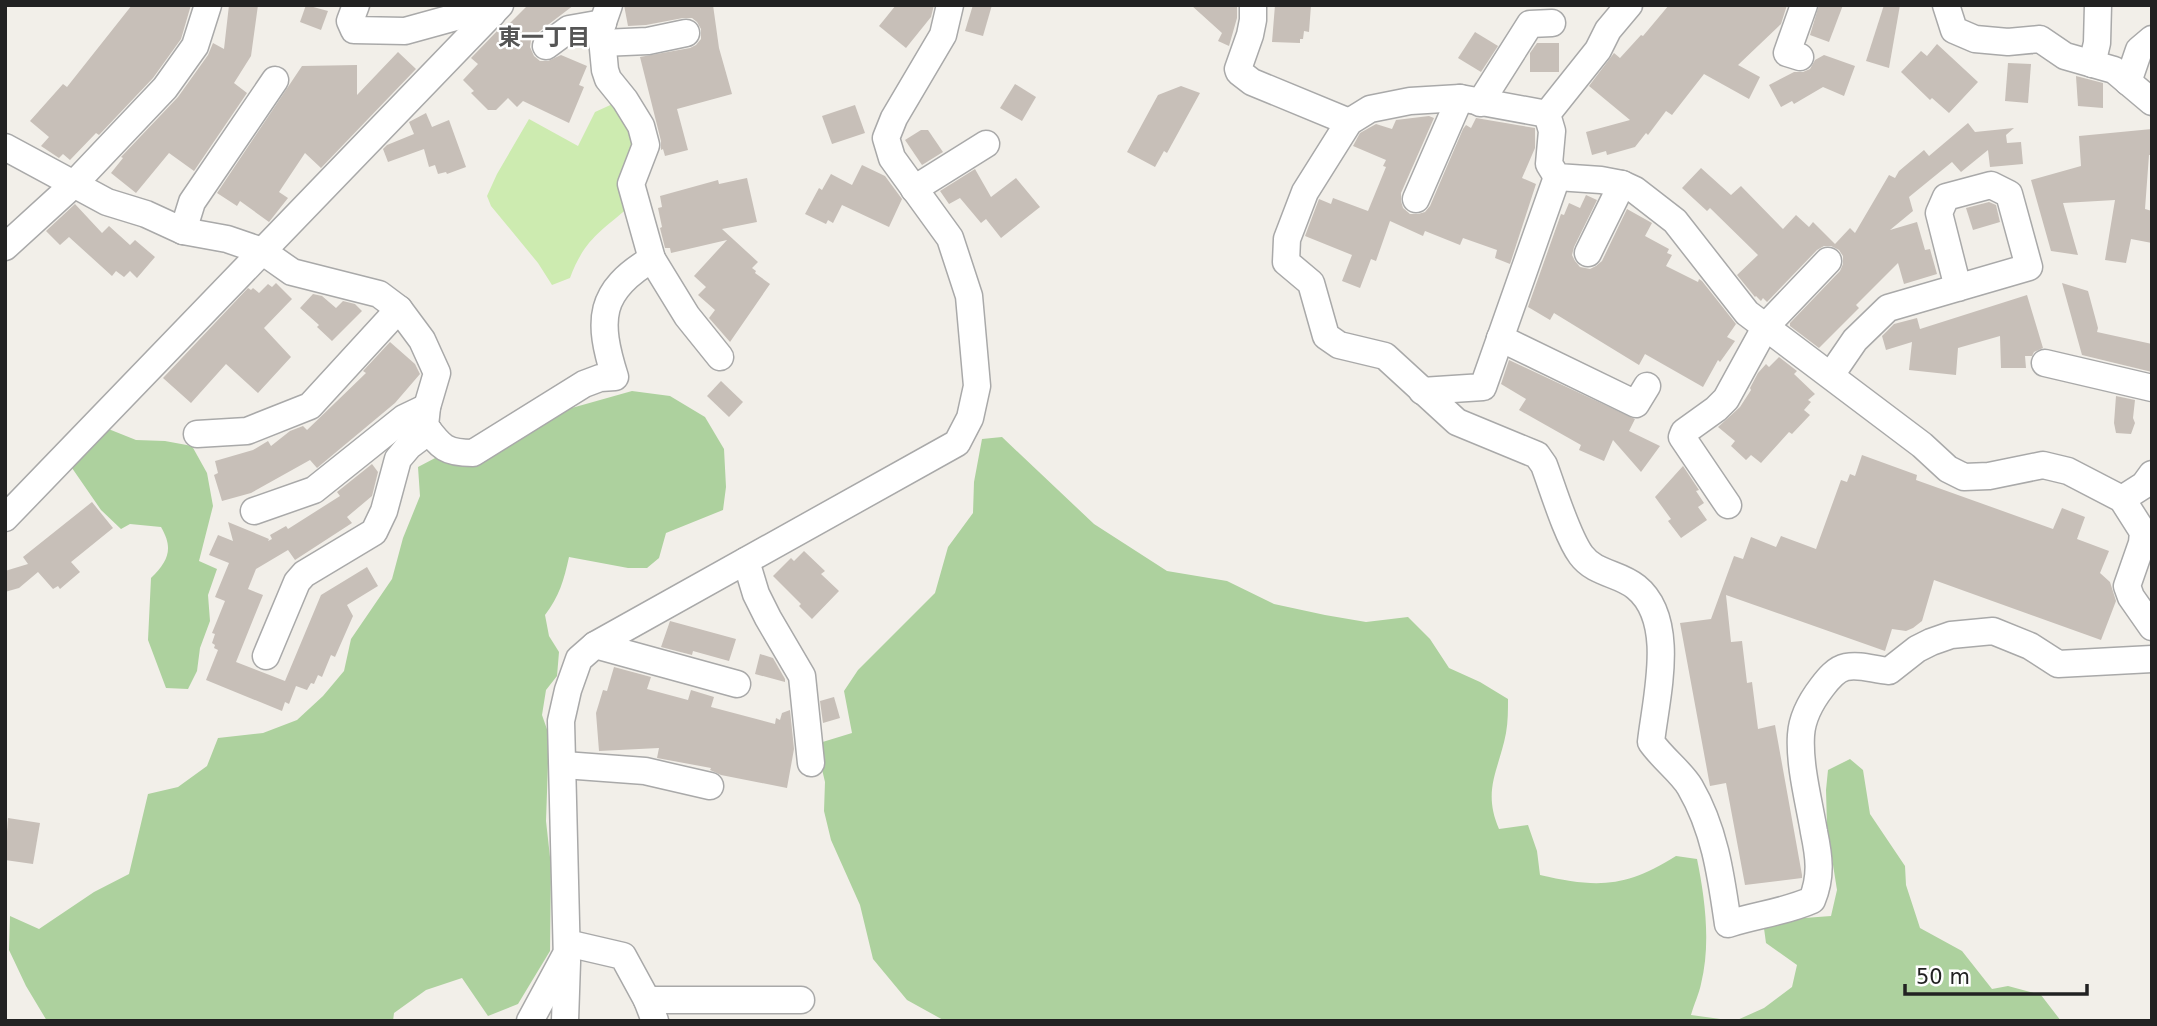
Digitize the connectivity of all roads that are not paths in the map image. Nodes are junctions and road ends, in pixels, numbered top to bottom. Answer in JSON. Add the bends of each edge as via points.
{"nodes":[{"id":1,"x":208,"y":5,"type":"edge"},
{"id":2,"x":356,"y":5,"type":"edge"},
{"id":3,"x":950,"y":5,"type":"edge"},
{"id":4,"x":1253,"y":5,"type":"edge"},
{"id":5,"x":1629,"y":5,"type":"edge"},
{"id":6,"x":1804,"y":5,"type":"edge"},
{"id":7,"x":1946,"y":5,"type":"edge"},
{"id":8,"x":2098,"y":5,"type":"edge"},
{"id":9,"x":496,"y":9,"type":"edge"},
{"id":10,"x":1552,"y":23,"type":"dead end"},
{"id":11,"x":605,"y":24,"type":"edge"},
{"id":12,"x":686,"y":33,"type":"dead end"},
{"id":13,"x":2152,"y":38,"type":"edge"},
{"id":14,"x":546,"y":46,"type":"dead end"},
{"id":15,"x":1800,"y":57,"type":"dead end"},
{"id":16,"x":2092,"y":64,"type":"junction"},
{"id":17,"x":275,"y":80,"type":"dead end"},
{"id":18,"x":2128,"y":82,"type":"junction"},
{"id":19,"x":1470,"y":100,"type":"junction"},
{"id":20,"x":2152,"y":102,"type":"edge"},
{"id":21,"x":1547,"y":114,"type":"junction"},
{"id":22,"x":1349,"y":122,"type":"junction"},
{"id":23,"x":986,"y":144,"type":"dead end"},
{"id":24,"x":5,"y":147,"type":"edge"},
{"id":25,"x":1557,"y":177,"type":"junction"},
{"id":26,"x":1622,"y":184,"type":"junction"},
{"id":27,"x":73,"y":185,"type":"junction"},
{"id":28,"x":914,"y":189,"type":"junction"},
{"id":29,"x":1416,"y":199,"type":"dead end"},
{"id":30,"x":183,"y":230,"type":"junction"},
{"id":31,"x":5,"y":247,"type":"edge"},
{"id":32,"x":262,"y":251,"type":"junction"},
{"id":33,"x":1588,"y":253,"type":"dead end"},
{"id":34,"x":652,"y":259,"type":"junction"},
{"id":35,"x":1828,"y":261,"type":"dead end"},
{"id":36,"x":1958,"y":288,"type":"dead end"},
{"id":37,"x":400,"y":309,"type":"junction"},
{"id":38,"x":1766,"y":326,"type":"junction"},
{"id":39,"x":1500,"y":338,"type":"junction"},
{"id":40,"x":720,"y":357,"type":"dead end"},
{"id":41,"x":2045,"y":363,"type":"dead end"},
{"id":42,"x":1831,"y":375,"type":"junction"},
{"id":43,"x":1647,"y":386,"type":"dead end"},
{"id":44,"x":2152,"y":388,"type":"edge"},
{"id":45,"x":1422,"y":391,"type":"junction"},
{"id":46,"x":428,"y":419,"type":"junction"},
{"id":47,"x":197,"y":434,"type":"dead end"},
{"id":48,"x":2152,"y":474,"type":"edge"},
{"id":49,"x":2122,"y":499,"type":"junction"},
{"id":50,"x":1728,"y":505,"type":"dead end"},
{"id":51,"x":254,"y":511,"type":"dead end"},
{"id":52,"x":5,"y":518,"type":"edge"},
{"id":53,"x":746,"y":561,"type":"junction"},
{"id":54,"x":2152,"y":627,"type":"edge"},
{"id":55,"x":595,"y":645,"type":"junction"},
{"id":56,"x":266,"y":656,"type":"dead end"},
{"id":57,"x":2152,"y":659,"type":"edge"},
{"id":58,"x":737,"y":684,"type":"dead end"},
{"id":59,"x":811,"y":763,"type":"dead end"},
{"id":60,"x":564,"y":765,"type":"junction"},
{"id":61,"x":710,"y":786,"type":"dead end"},
{"id":62,"x":567,"y":948,"type":"junction"},
{"id":63,"x":801,"y":1000,"type":"dead end"},
{"id":64,"x":651,"y":1010,"type":"edge"},
{"id":65,"x":530,"y":1021,"type":"edge"},
{"id":66,"x":565,"y":1021,"type":"edge"}],
"edges":[{"from":1,"to":27,"type":"street","via":[[195,46],[165,88]]},
{"from":2,"to":9,"type":"street","via":[[350,22],[354,30],[405,31]]},
{"from":3,"to":28,"type":"street","via":[[943,35],[886,138],[892,158]]},
{"from":4,"to":22,"type":"street","via":[[1238,72]]},
{"from":5,"to":21,"type":"street"},
{"from":6,"to":15,"type":"street","via":[[1787,53]]},
{"from":7,"to":16,"type":"street","via":[[1954,30],[1975,39],[2039,39]]},
{"from":8,"to":16,"type":"street"},
{"from":9,"to":32,"type":"street"},
{"from":10,"to":19,"type":"street","via":[[1530,24]]},
{"from":11,"to":12,"type":"street","via":[[648,41]]},
{"from":11,"to":14,"type":"street","via":[[569,29]]},
{"from":11,"to":34,"type":"street","via":[[608,79],[641,126],[646,145],[631,184]]},
{"from":13,"to":18,"type":"street","via":[[2139,50]]},
{"from":16,"to":18,"type":"street","via":[[2114,70]]},
{"from":17,"to":30,"type":"street","via":[[192,202]]},
{"from":18,"to":20,"type":"street"},
{"from":19,"to":21,"type":"street"},
{"from":19,"to":22,"type":"street","via":[[1410,101],[1370,108]]},
{"from":19,"to":29,"type":"street"},
{"from":21,"to":25,"type":"street","via":[[1552,131],[1549,164]]},
{"from":22,"to":45,"type":"street","via":[[1305,192],[1287,239],[1286,262],[1311,284],[1325,336],[1339,345],[1385,356]]},
{"from":23,"to":28,"type":"street"},
{"from":24,"to":27,"type":"street"},
{"from":25,"to":26,"type":"street"},
{"from":25,"to":39,"type":"street"},
{"from":26,"to":33,"type":"street"},
{"from":26,"to":38,"type":"street","via":[[1675,221],[1747,313]]},
{"from":27,"to":30,"type":"street"},
{"from":27,"to":31,"type":"street"},
{"from":28,"to":53,"type":"street","via":[[950,238],[969,296],[977,386],[970,418],[957,443]]},
{"from":30,"to":32,"type":"street"},
{"from":32,"to":37,"type":"street","via":[[292,272],[380,294]]},
{"from":32,"to":52,"type":"street"},
{"from":34,"to":40,"type":"street","via":[[687,316]]},
{"from":34,"to":46,"type":"street","via":[[614,289],[604,314],[606,349],[615,377],[584,384],[472,453],[455,453],[439,445]]},
{"from":35,"to":38,"type":"street"},
{"from":36,"to":42,"type":"street","via":[[1888,308],[1855,340]]},
{"from":37,"to":46,"type":"street","via":[[422,340],[437,373]]},
{"from":37,"to":47,"type":"street","via":[[310,406],[247,431]]},
{"from":38,"to":42,"type":"street"},
{"from":38,"to":50,"type":"street","via":[[1726,399],[1682,437]]},
{"from":39,"to":43,"type":"street","via":[[1636,404]]},
{"from":39,"to":45,"type":"street","via":[[1483,387]]},
{"from":41,"to":44,"type":"street"},
{"from":42,"to":49,"type":"street","via":[[1936,460],[1965,477],[1989,477],[2043,465],[2068,471]]},
{"from":45,"to":57,"type":"street","via":[[1457,422],[1536,455],[1582,556],[1601,572],[1638,588],[1655,611],[1661,650],[1651,742],[1689,785],[1713,841],[1728,924],[1760,913],[1789,910],[1812,900],[1818,887],[1820,866],[1801,735],[1812,701],[1830,676],[1843,667],[1889,671],[1931,642],[1993,631],[2058,664]]},
{"from":46,"to":51,"type":"street","via":[[404,418],[314,490]]},
{"from":46,"to":56,"type":"street","via":[[398,459],[374,532],[297,582]]},
{"from":48,"to":49,"type":"street"},
{"from":49,"to":54,"type":"street","via":[[2143,532],[2127,586]]},
{"from":53,"to":55,"type":"street"},
{"from":53,"to":59,"type":"street","via":[[756,594],[802,676]]},
{"from":55,"to":58,"type":"street"},
{"from":55,"to":60,"type":"street","via":[[579,659],[568,690],[561,721]]},
{"from":60,"to":61,"type":"street","via":[[645,771]]},
{"from":60,"to":62,"type":"street"},
{"from":62,"to":64,"type":"street","via":[[623,956]]},
{"from":62,"to":65,"type":"street"},
{"from":62,"to":66,"type":"street"},
{"from":63,"to":64,"type":"street"}]}
